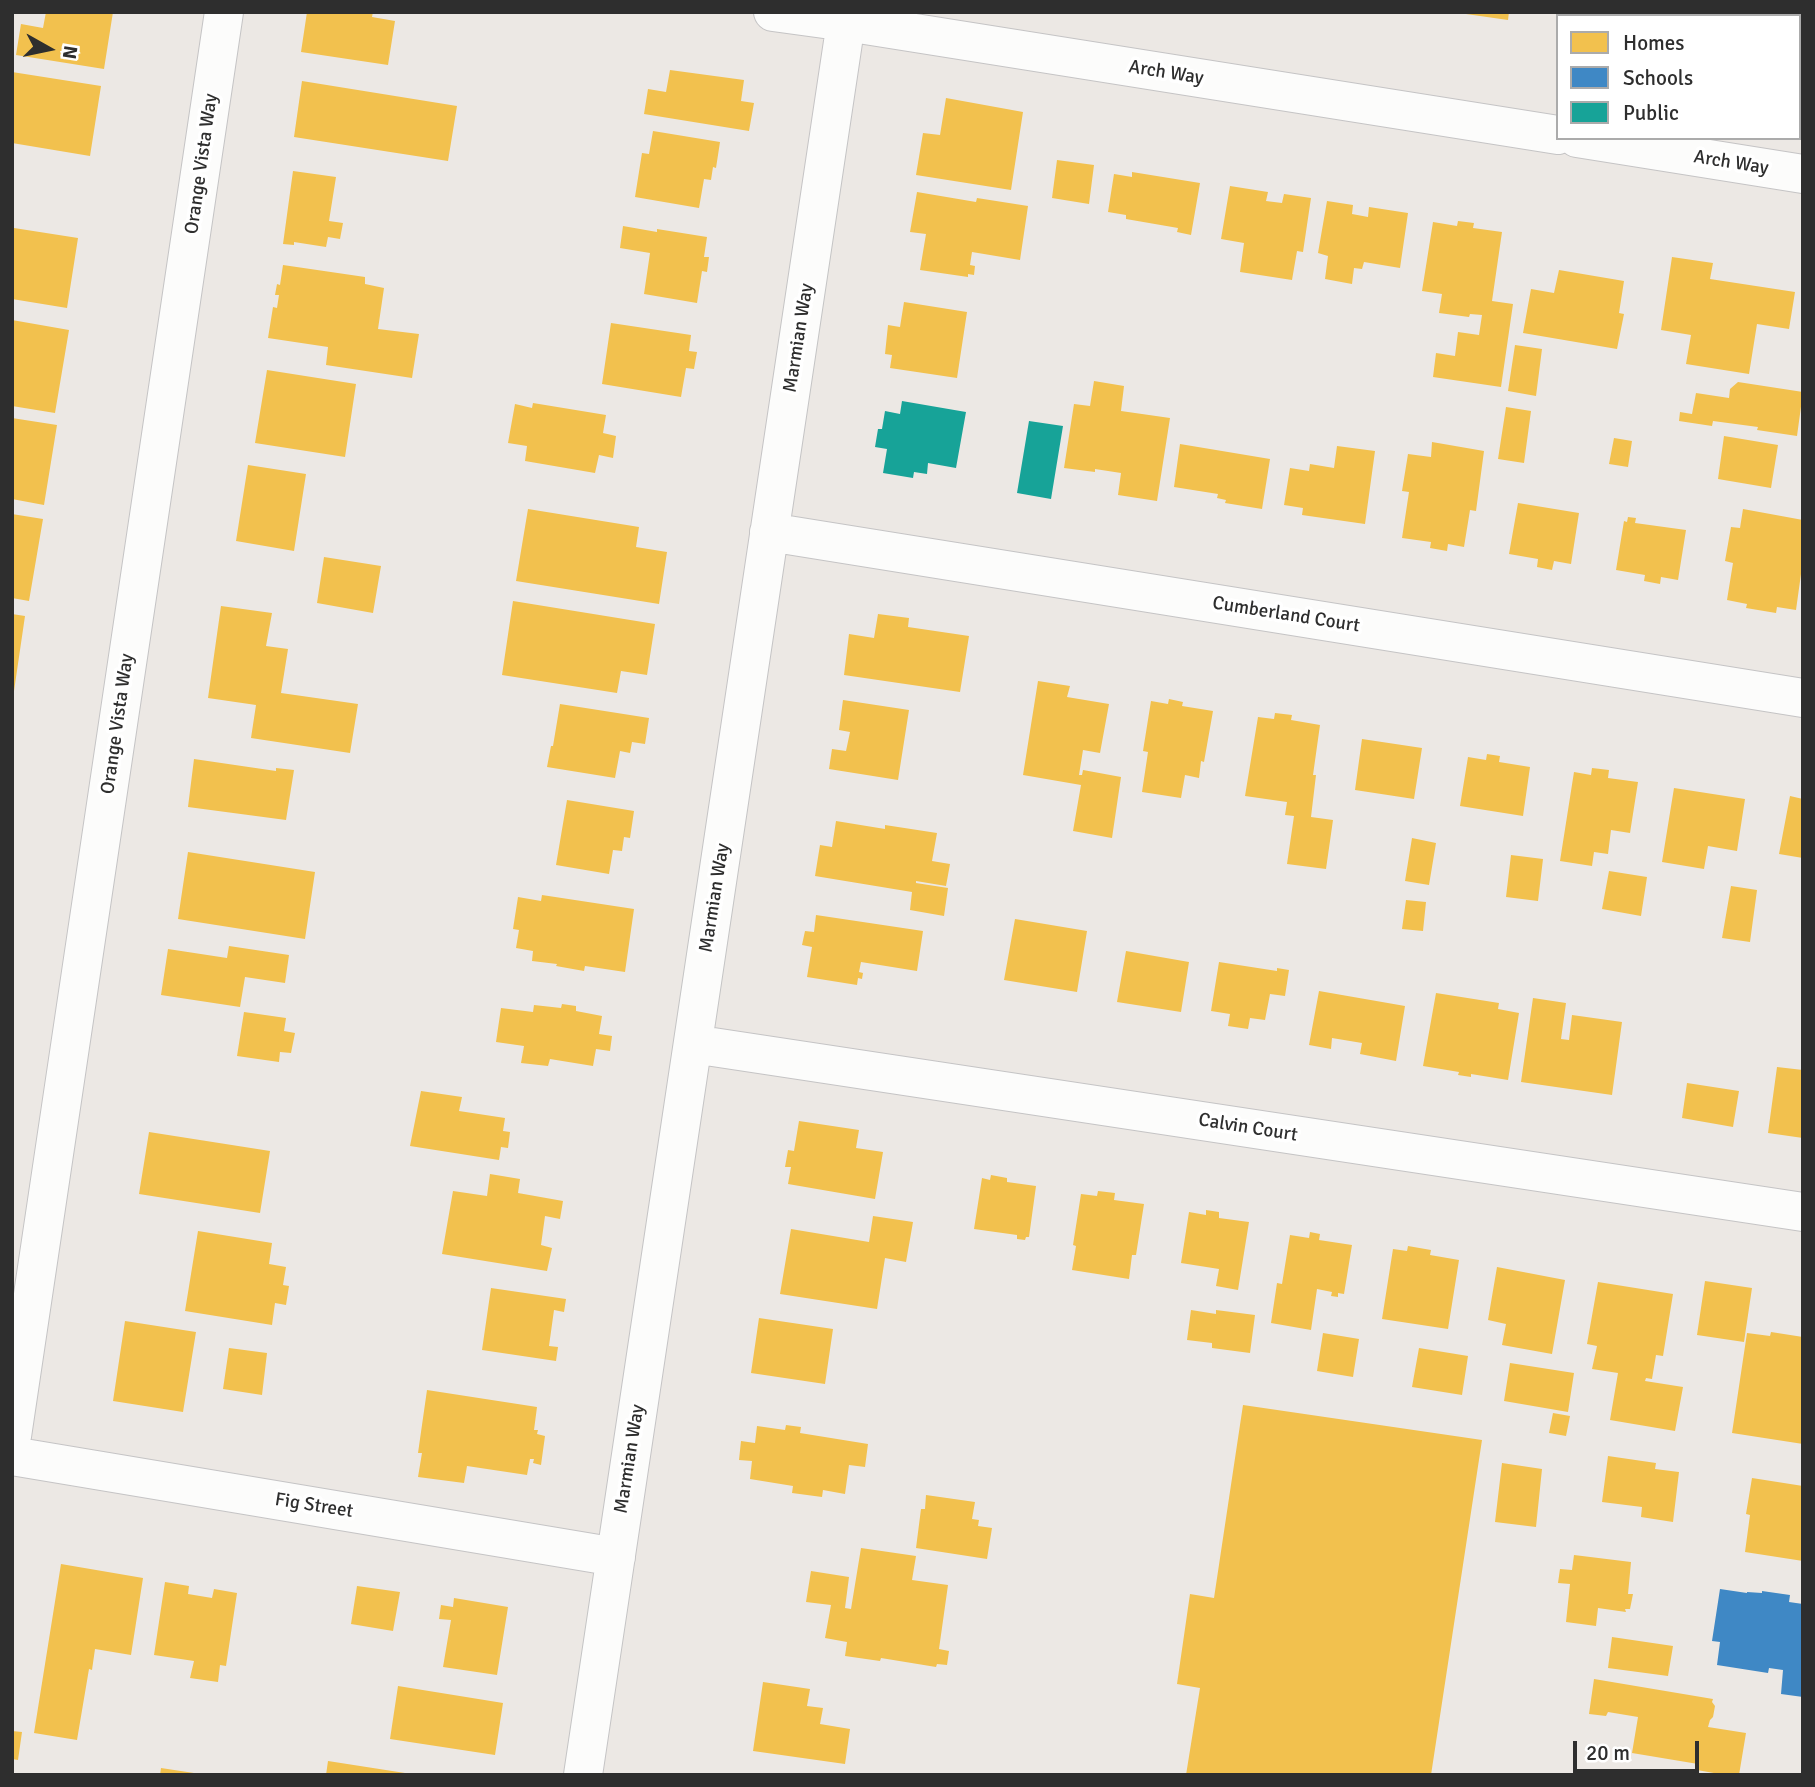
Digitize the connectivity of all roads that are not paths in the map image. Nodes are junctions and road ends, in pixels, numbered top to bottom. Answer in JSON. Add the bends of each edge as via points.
{"nodes":[{"id":1,"x":225,"y":12,"type":"edge"},
{"id":2,"x":773,"y":12,"type":"edge"},
{"id":3,"x":846,"y":22,"type":"junction"},
{"id":4,"x":1556,"y":135,"type":"edge"},
{"id":5,"x":1590,"y":140,"type":"edge"},
{"id":6,"x":1803,"y":174,"type":"edge"},
{"id":7,"x":769,"y":532,"type":"junction"},
{"id":8,"x":1803,"y":698,"type":"edge"},
{"id":9,"x":693,"y":1044,"type":"junction"},
{"id":10,"x":1803,"y":1212,"type":"edge"},
{"id":11,"x":12,"y":1436,"type":"edge"},
{"id":12,"x":12,"y":1456,"type":"edge"},
{"id":13,"x":616,"y":1556,"type":"junction"},
{"id":14,"x":583,"y":1775,"type":"edge"}],
"edges":[{"from":1,"to":11,"type":"street","name":"Orange Vista Way"},
{"from":2,"to":3,"type":"street","name":"Arch Way"},
{"from":3,"to":4,"type":"street","name":"Arch Way"},
{"from":3,"to":7,"type":"street","name":"Marmian Way"},
{"from":5,"to":6,"type":"street","name":"Arch Way"},
{"from":7,"to":8,"type":"street","name":"Cumberland Court"},
{"from":7,"to":9,"type":"street","name":"Marmian Way"},
{"from":9,"to":10,"type":"street","name":"Calvin Court"},
{"from":9,"to":13,"type":"street","name":"Marmian Way"},
{"from":12,"to":13,"type":"street","name":"Fig Street"},
{"from":13,"to":14,"type":"street","name":"Marmian Way"}]}
